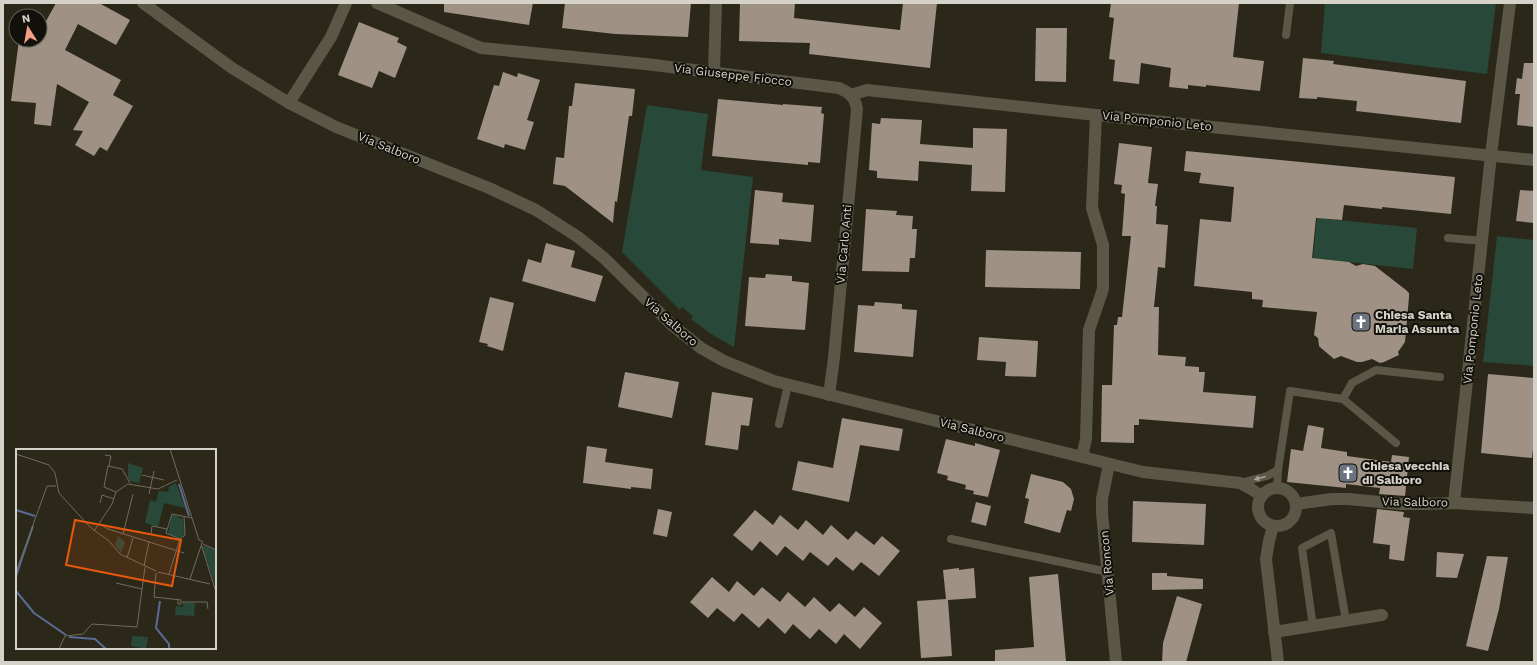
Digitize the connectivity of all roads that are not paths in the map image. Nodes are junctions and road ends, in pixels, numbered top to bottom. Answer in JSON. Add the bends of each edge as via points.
{"nodes":[{"id":1,"x":142,"y":3,"type":"edge"},
{"id":2,"x":346,"y":3,"type":"edge"},
{"id":3,"x":377,"y":3,"type":"edge"},
{"id":4,"x":716,"y":3,"type":"edge"},
{"id":5,"x":1290,"y":3,"type":"edge"},
{"id":6,"x":1510,"y":3,"type":"edge"},
{"id":7,"x":1286,"y":35,"type":"dead end"},
{"id":8,"x":714,"y":72,"type":"junction"},
{"id":9,"x":851,"y":95,"type":"junction"},
{"id":10,"x":289,"y":103,"type":"junction"},
{"id":11,"x":1096,"y":115,"type":"junction"},
{"id":12,"x":1491,"y":155,"type":"junction"},
{"id":13,"x":1534,"y":160,"type":"edge"},
{"id":14,"x":1448,"y":238,"type":"dead end"},
{"id":15,"x":1482,"y":241,"type":"junction"},
{"id":16,"x":1440,"y":377,"type":"dead end"},
{"id":17,"x":788,"y":385,"type":"junction"},
{"id":18,"x":829,"y":395,"type":"junction"},
{"id":19,"x":1343,"y":399,"type":"junction"},
{"id":20,"x":779,"y":424,"type":"dead end"},
{"id":21,"x":1396,"y":443,"type":"dead end"},
{"id":22,"x":1082,"y":457,"type":"junction"},
{"id":23,"x":1109,"y":464,"type":"junction"},
{"id":24,"x":1278,"y":470,"type":"junction"},
{"id":25,"x":1240,"y":483,"type":"junction"},
{"id":26,"x":1277,"y":488,"type":"junction"},
{"id":27,"x":1262,"y":496,"type":"junction"},
{"id":28,"x":1454,"y":502,"type":"junction"},
{"id":29,"x":1296,"y":504,"type":"junction"},
{"id":30,"x":1534,"y":508,"type":"edge"},
{"id":31,"x":1273,"y":526,"type":"junction"},
{"id":32,"x":951,"y":539,"type":"dead end"},
{"id":33,"x":1108,"y":572,"type":"junction"},
{"id":34,"x":1382,"y":615,"type":"dead end"},
{"id":35,"x":1346,"y":621,"type":"junction"},
{"id":36,"x":1313,"y":626,"type":"junction"},
{"id":37,"x":1274,"y":632,"type":"junction"},
{"id":38,"x":1116,"y":662,"type":"edge"},
{"id":39,"x":1278,"y":662,"type":"edge"}],
"edges":[{"from":1,"to":10,"type":"street","name":"Via Salboro","via":[[232,68]]},
{"from":2,"to":10,"type":"street","via":[[331,37]]},
{"from":3,"to":8,"type":"street","name":"Via Giuseppe Fiocco","via":[[481,48]]},
{"from":4,"to":8,"type":"street"},
{"from":5,"to":7,"type":"lane"},
{"from":6,"to":12,"type":"street","name":"Via Pomponio Leto"},
{"from":8,"to":9,"type":"street","name":"Via Giuseppe Fiocco","via":[[839,88]]},
{"from":9,"to":11,"type":"street","via":[[867,90]]},
{"from":9,"to":18,"type":"street","name":"Via Carlo Anti","via":[[856,101],[857,109]]},
{"from":10,"to":17,"type":"street","name":"Via Salboro","via":[[336,127],[489,188],[536,210],[578,237],[604,258],[681,333],[701,348],[724,361],[774,382]]},
{"from":11,"to":12,"type":"street","name":"Via Pomponio Leto"},
{"from":11,"to":22,"type":"street","name":"Via Pomponio Leto","via":[[1092,208],[1103,246],[1103,289],[1089,330],[1086,434]]},
{"from":12,"to":13,"type":"street","name":"Via Pomponio Leto"},
{"from":12,"to":15,"type":"street","name":"Via Pomponio Leto"},
{"from":14,"to":15,"type":"lane"},
{"from":15,"to":28,"type":"street","name":"Via Pomponio Leto"},
{"from":16,"to":19,"type":"lane","via":[[1376,370],[1352,383]]},
{"from":17,"to":18,"type":"street","name":"Via Salboro"},
{"from":17,"to":20,"type":"lane"},
{"from":18,"to":22,"type":"street","name":"Via Salboro"},
{"from":19,"to":21,"type":"lane"},
{"from":19,"to":24,"type":"lane","via":[[1290,391]]},
{"from":22,"to":23,"type":"street","name":"Via Salboro"},
{"from":23,"to":25,"type":"street","name":"Via Salboro","via":[[1143,472]]},
{"from":23,"to":33,"type":"street","name":"Via Roncon","via":[[1102,499]]},
{"from":24,"to":25,"type":"lane","one_way":true,"via":[[1267,476]]},
{"from":24,"to":26,"type":"lane"},
{"from":25,"to":27,"type":"street","name":"Via Salboro"},
{"from":26,"to":27,"type":"street"},
{"from":26,"to":29,"type":"street","via":[[1292,494]]},
{"from":27,"to":31,"type":"street","via":[[1258,508],[1260,514]]},
{"from":28,"to":29,"type":"street","name":"Via Salboro","via":[[1423,504],[1332,499]]},
{"from":28,"to":30,"type":"street","name":"Via Salboro"},
{"from":29,"to":31,"type":"street","via":[[1291,521],[1286,525]]},
{"from":31,"to":37,"type":"street","via":[[1266,559]]},
{"from":32,"to":33,"type":"lane"},
{"from":33,"to":38,"type":"street","name":"Via Roncon"},
{"from":34,"to":35,"type":"street"},
{"from":35,"to":36,"type":"street"},
{"from":35,"to":36,"type":"lane","via":[[1331,533],[1302,548]]},
{"from":36,"to":37,"type":"street"},
{"from":37,"to":39,"type":"street"}]}
